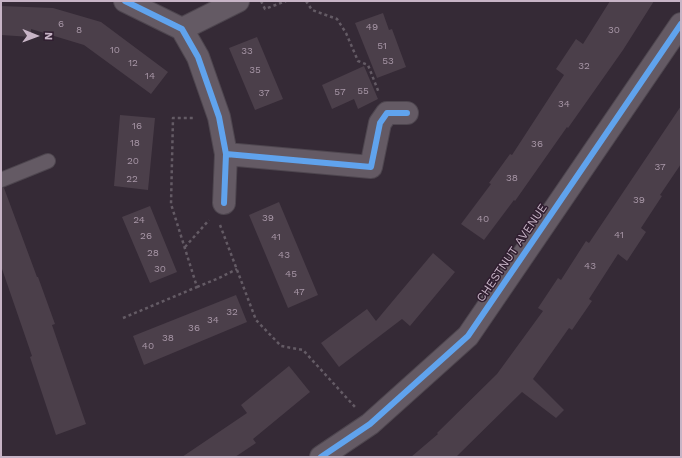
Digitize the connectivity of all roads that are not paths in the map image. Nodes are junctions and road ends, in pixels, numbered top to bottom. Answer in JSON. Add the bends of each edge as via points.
{"nodes":[{"id":1,"x":125,"y":1,"type":"edge"},
{"id":2,"x":238,"y":1,"type":"edge"},
{"id":3,"x":681,"y":24,"type":"edge"},
{"id":4,"x":182,"y":28,"type":"junction"},
{"id":5,"x":397,"y":113,"type":"road end"},
{"id":6,"x":226,"y":154,"type":"junction"},
{"id":7,"x":48,"y":161,"type":"dead end"},
{"id":8,"x":1,"y":180,"type":"edge"},
{"id":9,"x":224,"y":203,"type":"road end"},
{"id":10,"x":321,"y":457,"type":"edge"}],
"edges":[{"from":1,"to":4,"type":"street"},
{"from":2,"to":4,"type":"street"},
{"from":3,"to":10,"type":"street","name":"CHESTNUT AVENUE","via":[[468,336],[370,424]]},
{"from":4,"to":6,"type":"street","via":[[198,56],[219,118]]},
{"from":5,"to":6,"type":"street","via":[[380,123],[371,167]]},
{"from":6,"to":9,"type":"street"},
{"from":7,"to":8,"type":"lane"}]}
